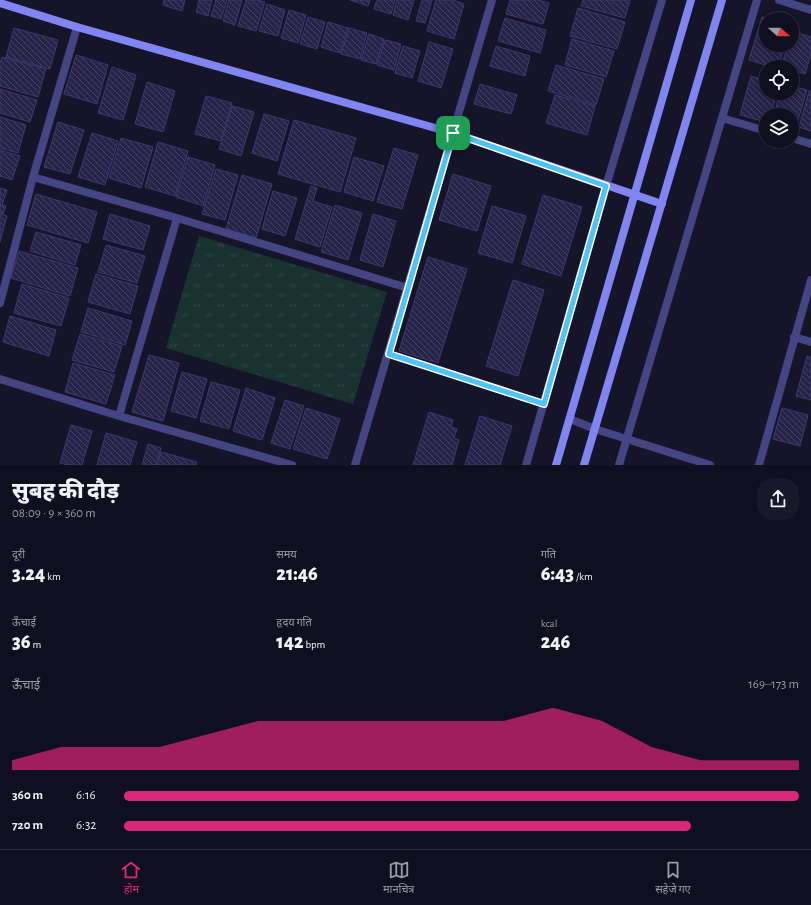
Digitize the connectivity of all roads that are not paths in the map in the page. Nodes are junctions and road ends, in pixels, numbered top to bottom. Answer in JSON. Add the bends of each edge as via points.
{"nodes":[{"id":1,"x":490,"y":0,"type":"edge"},
{"id":2,"x":662,"y":0,"type":"edge"},
{"id":3,"x":691,"y":0,"type":"edge"},
{"id":4,"x":722,"y":0,"type":"edge"},
{"id":5,"x":757,"y":0,"type":"edge"},
{"id":6,"x":779,"y":0,"type":"edge"},
{"id":7,"x":0,"y":3,"type":"edge"},
{"id":8,"x":14,"y":4,"type":"edge"},
{"id":9,"x":811,"y":10,"type":"edge"},
{"id":10,"x":77,"y":27,"type":"junction"},
{"id":11,"x":722,"y":118,"type":"junction"},
{"id":12,"x":759,"y":129,"type":"edge"},
{"id":13,"x":453,"y":133,"type":"junction"},
{"id":14,"x":799,"y":140,"type":"edge"},
{"id":15,"x":811,"y":144,"type":"edge"},
{"id":16,"x":33,"y":177,"type":"junction"},
{"id":17,"x":606,"y":186,"type":"junction"},
{"id":18,"x":635,"y":195,"type":"junction"},
{"id":19,"x":662,"y":204,"type":"junction"},
{"id":20,"x":177,"y":218,"type":"junction"},
{"id":21,"x":811,"y":280,"type":"edge"},
{"id":22,"x":408,"y":288,"type":"junction"},
{"id":23,"x":0,"y":303,"type":"edge"},
{"id":24,"x":794,"y":337,"type":"junction"},
{"id":25,"x":811,"y":342,"type":"edge"},
{"id":26,"x":389,"y":354,"type":"junction"},
{"id":27,"x":0,"y":379,"type":"edge"},
{"id":28,"x":544,"y":404,"type":"junction"},
{"id":29,"x":119,"y":416,"type":"junction"},
{"id":30,"x":570,"y":419,"type":"junction"},
{"id":31,"x":595,"y":429,"type":"junction"},
{"id":32,"x":627,"y":440,"type":"junction"},
{"id":33,"x":292,"y":465,"type":"edge"},
{"id":34,"x":355,"y":465,"type":"edge"},
{"id":35,"x":526,"y":465,"type":"edge"},
{"id":36,"x":556,"y":465,"type":"edge"},
{"id":37,"x":584,"y":465,"type":"edge"},
{"id":38,"x":619,"y":465,"type":"edge"},
{"id":39,"x":710,"y":465,"type":"edge"},
{"id":40,"x":759,"y":465,"type":"edge"}],
"edges":[{"from":1,"to":13,"type":"street"},
{"from":2,"to":17,"type":"street"},
{"from":3,"to":18,"type":"street"},
{"from":4,"to":19,"type":"street"},
{"from":5,"to":11,"type":"street"},
{"from":6,"to":9,"type":"street"},
{"from":7,"to":8,"type":"street"},
{"from":8,"to":10,"type":"street"},
{"from":10,"to":13,"type":"street"},
{"from":10,"to":16,"type":"street"},
{"from":11,"to":12,"type":"street"},
{"from":11,"to":32,"type":"street"},
{"from":13,"to":17,"type":"street"},
{"from":13,"to":22,"type":"street"},
{"from":14,"to":15,"type":"street"},
{"from":16,"to":20,"type":"street"},
{"from":16,"to":23,"type":"street"},
{"from":17,"to":18,"type":"street"},
{"from":17,"to":28,"type":"street"},
{"from":18,"to":19,"type":"street"},
{"from":18,"to":30,"type":"street"},
{"from":19,"to":31,"type":"street"},
{"from":20,"to":22,"type":"street"},
{"from":20,"to":29,"type":"street"},
{"from":21,"to":24,"type":"street"},
{"from":22,"to":26,"type":"street"},
{"from":24,"to":25,"type":"street"},
{"from":24,"to":40,"type":"street"},
{"from":26,"to":28,"type":"street"},
{"from":26,"to":34,"type":"street"},
{"from":27,"to":29,"type":"street"},
{"from":28,"to":35,"type":"street"},
{"from":29,"to":33,"type":"street"},
{"from":30,"to":31,"type":"street"},
{"from":30,"to":36,"type":"street"},
{"from":31,"to":32,"type":"street"},
{"from":31,"to":37,"type":"street"},
{"from":32,"to":38,"type":"street"},
{"from":32,"to":39,"type":"street"}]}
